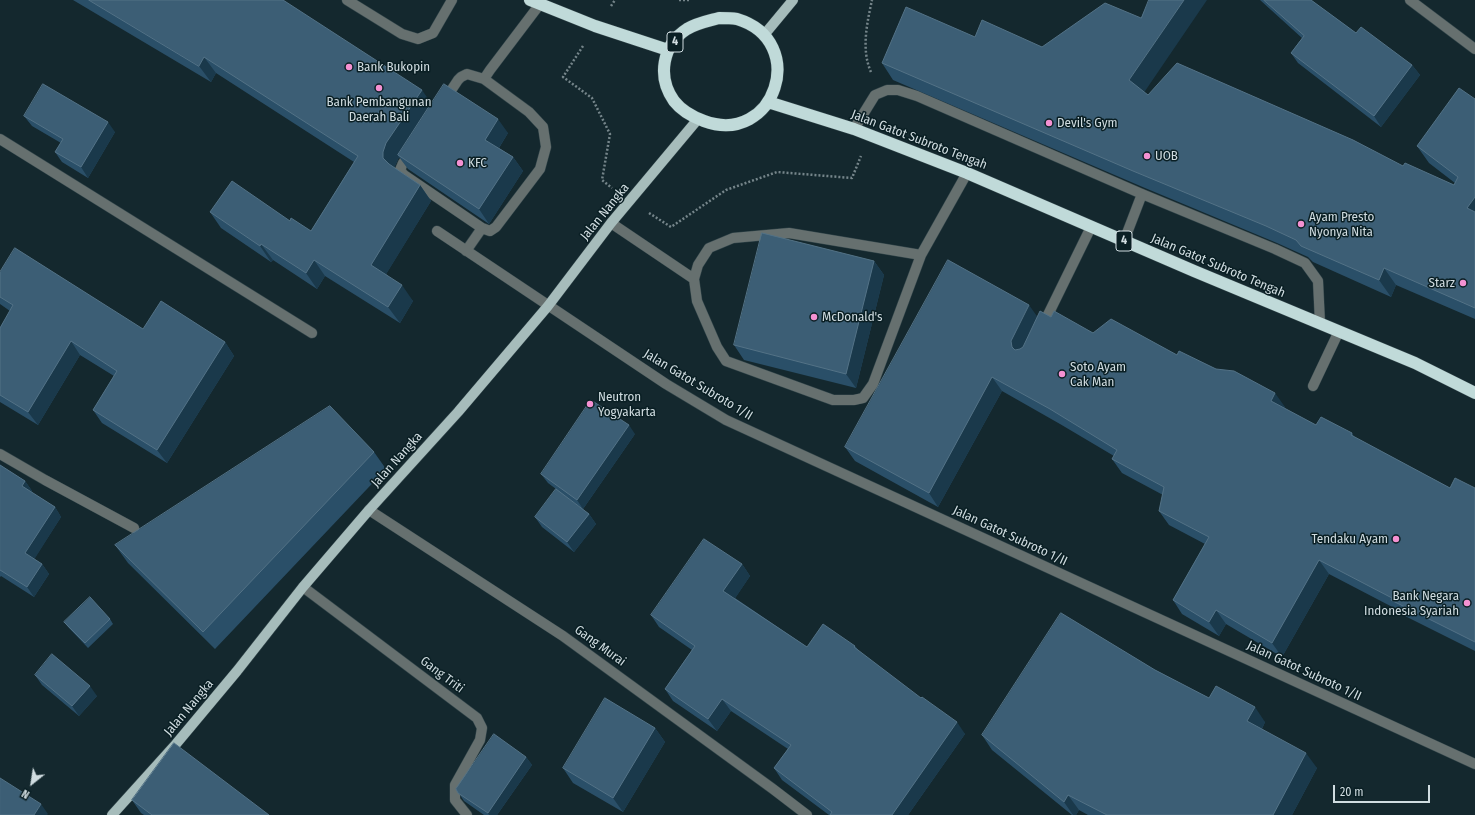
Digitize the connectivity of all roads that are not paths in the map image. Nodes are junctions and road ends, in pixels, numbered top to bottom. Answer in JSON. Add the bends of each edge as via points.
{"nodes":[{"id":1,"x":347,"y":0,"type":"edge"},
{"id":2,"x":452,"y":0,"type":"edge"},
{"id":3,"x":793,"y":0,"type":"edge"},
{"id":4,"x":1410,"y":0,"type":"edge"},
{"id":5,"x":535,"y":2,"type":"edge"},
{"id":6,"x":764,"y":36,"type":"junction"},
{"id":7,"x":1475,"y":49,"type":"edge"},
{"id":8,"x":668,"y":50,"type":"junction"},
{"id":9,"x":484,"y":79,"type":"junction"},
{"id":10,"x":768,"y":102,"type":"junction"},
{"id":11,"x":698,"y":119,"type":"junction"},
{"id":12,"x":854,"y":129,"type":"junction"},
{"id":13,"x":0,"y":139,"type":"edge"},
{"id":14,"x":967,"y":173,"type":"junction"},
{"id":15,"x":1142,"y":194,"type":"junction"},
{"id":16,"x":611,"y":223,"type":"junction"},
{"id":17,"x":1091,"y":227,"type":"junction"},
{"id":18,"x":482,"y":228,"type":"junction"},
{"id":19,"x":438,"y":231,"type":"dead end"},
{"id":20,"x":1124,"y":241,"type":"junction"},
{"id":21,"x":466,"y":251,"type":"junction"},
{"id":22,"x":921,"y":255,"type":"junction"},
{"id":23,"x":694,"y":279,"type":"junction"},
{"id":24,"x":548,"y":306,"type":"junction"},
{"id":25,"x":1320,"y":323,"type":"junction"},
{"id":26,"x":1339,"y":332,"type":"junction"},
{"id":27,"x":312,"y":333,"type":"dead end"},
{"id":28,"x":1037,"y":338,"type":"edge"},
{"id":29,"x":1313,"y":386,"type":"dead end"},
{"id":30,"x":1475,"y":393,"type":"edge"},
{"id":31,"x":0,"y":454,"type":"edge"},
{"id":32,"x":369,"y":510,"type":"junction"},
{"id":33,"x":134,"y":528,"type":"dead end"},
{"id":34,"x":303,"y":588,"type":"junction"},
{"id":35,"x":1475,"y":764,"type":"edge"},
{"id":36,"x":112,"y":815,"type":"edge"},
{"id":37,"x":467,"y":815,"type":"edge"},
{"id":38,"x":807,"y":815,"type":"edge"}],
"edges":[{"from":1,"to":2,"type":"street","via":[[402,34],[418,39],[433,33]]},
{"from":3,"to":6,"type":"main road"},
{"from":4,"to":7,"type":"street"},
{"from":5,"to":8,"type":"highway","number":"4"},
{"from":5,"to":9,"type":"street"},
{"from":6,"to":8,"type":"highway","number":"4","via":[[751,25],[735,19],[719,18],[687,29]]},
{"from":6,"to":10,"type":"highway","number":"4","via":[[777,61],[778,75],[775,89]]},
{"from":8,"to":11,"type":"highway","number":"4","via":[[664,76],[668,92],[676,103]]},
{"from":9,"to":18,"type":"street","via":[[528,112],[543,127],[546,147],[540,169],[506,215],[490,231]]},
{"from":9,"to":18,"type":"street","via":[[467,74],[460,77],[400,170]]},
{"from":10,"to":11,"type":"highway","number":"4","via":[[759,113],[745,121],[730,125],[721,126]]},
{"from":10,"to":12,"type":"highway","name":"Jalan Gatot Subroto Tengah","number":"4"},
{"from":11,"to":16,"type":"main road","name":"Jalan Nangka"},
{"from":12,"to":14,"type":"highway","name":"Jalan Gatot Subroto Tengah","number":"4"},
{"from":12,"to":15,"type":"street","via":[[876,95],[887,90],[898,90],[918,96]]},
{"from":13,"to":27,"type":"street"},
{"from":14,"to":17,"type":"highway","name":"Jalan Gatot Subroto Tengah","number":"4"},
{"from":14,"to":22,"type":"street"},
{"from":15,"to":20,"type":"street"},
{"from":15,"to":25,"type":"street","via":[[1305,263],[1318,281]]},
{"from":16,"to":23,"type":"street"},
{"from":16,"to":24,"type":"main road","name":"Jalan Nangka"},
{"from":17,"to":20,"type":"highway","name":"Jalan Gatot Subroto Tengah","number":"4"},
{"from":17,"to":28,"type":"street"},
{"from":18,"to":21,"type":"street"},
{"from":19,"to":21,"type":"street","name":"Jalan Gatot Subroto 1/II"},
{"from":20,"to":25,"type":"highway","name":"Jalan Gatot Subroto Tengah","number":"4"},
{"from":21,"to":24,"type":"street","name":"Jalan Gatot Subroto 1/II"},
{"from":22,"to":23,"type":"street","via":[[790,233],[733,238],[709,248],[698,265]]},
{"from":22,"to":23,"type":"street","via":[[873,384],[863,398],[854,400],[832,400],[726,361],[717,347],[697,301]]},
{"from":24,"to":32,"type":"main road","name":"Jalan Nangka","via":[[458,412]]},
{"from":24,"to":35,"type":"street","name":"Jalan Gatot Subroto 1/II","via":[[666,384],[726,420]]},
{"from":25,"to":26,"type":"highway","name":"Jalan Gatot Subroto Tengah","number":"4"},
{"from":26,"to":29,"type":"street"},
{"from":26,"to":30,"type":"highway","name":"Jalan Gatot Subroto Tengah","number":"4","via":[[1415,363]]},
{"from":31,"to":33,"type":"street"},
{"from":32,"to":34,"type":"main road","name":"Jalan Nangka"},
{"from":32,"to":38,"type":"street","name":"Gang Murai","via":[[563,636]]},
{"from":34,"to":36,"type":"main road","name":"Jalan Nangka","via":[[176,744]]},
{"from":34,"to":37,"type":"street","name":"Gang Triti","via":[[477,718],[482,728],[480,740],[455,785],[455,800]]}]}
